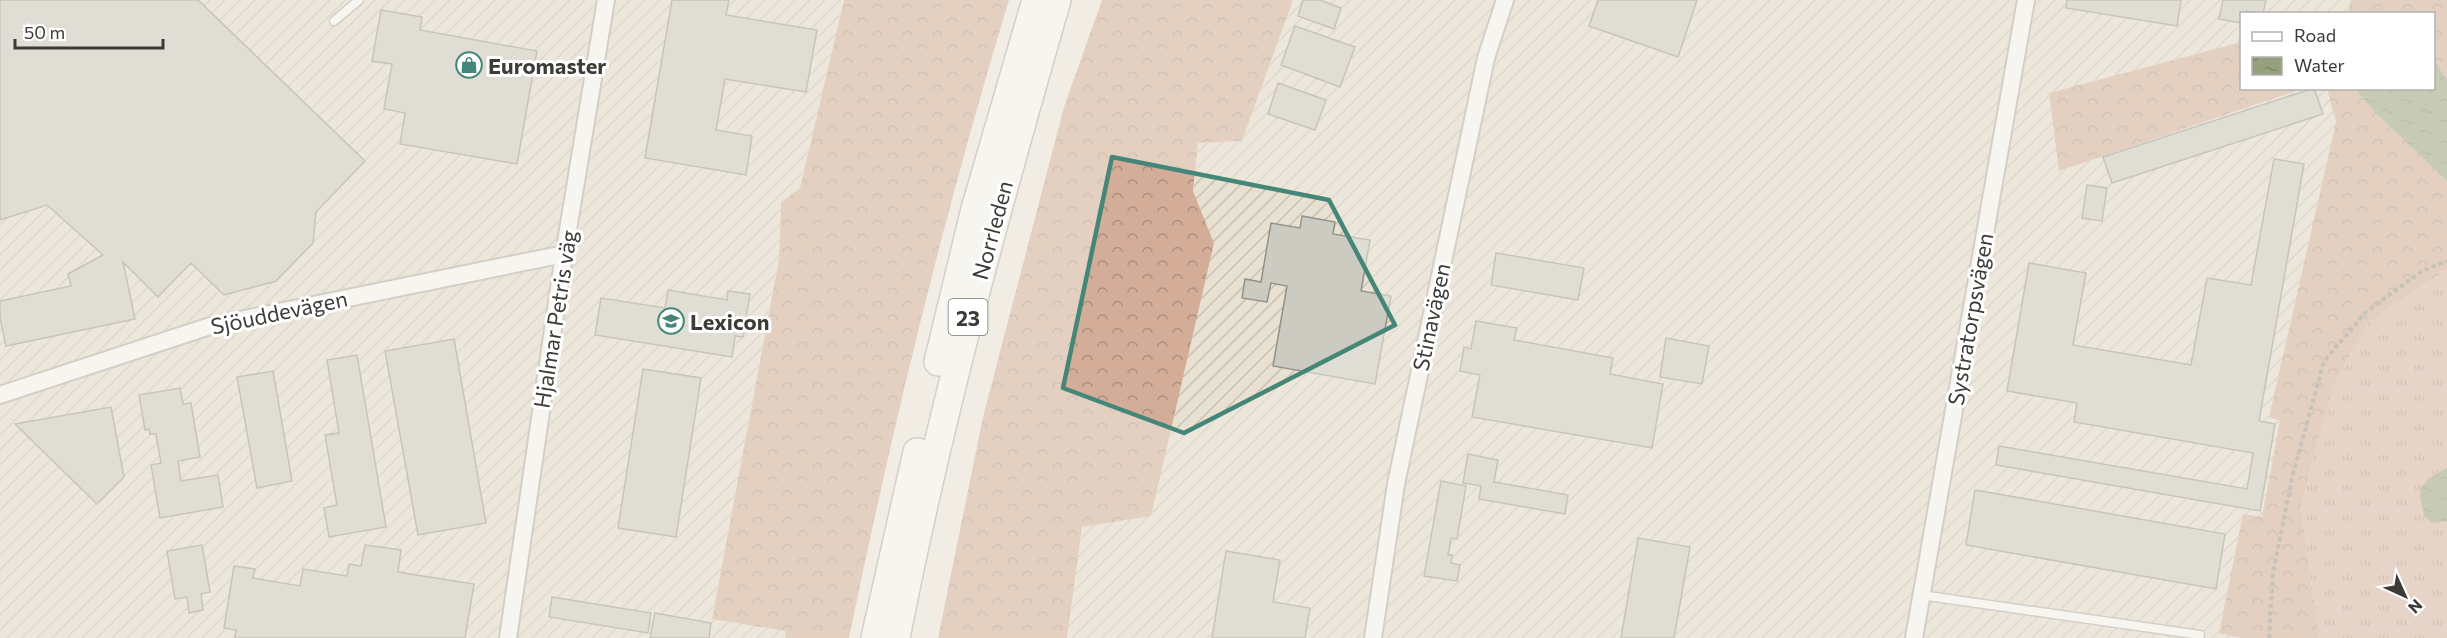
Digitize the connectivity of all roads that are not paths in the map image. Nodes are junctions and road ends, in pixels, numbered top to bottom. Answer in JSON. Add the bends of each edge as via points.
{"nodes":[{"id":1,"x":359,"y":0,"type":"edge"},
{"id":2,"x":606,"y":0,"type":"edge"},
{"id":3,"x":1036,"y":0,"type":"edge"},
{"id":4,"x":1057,"y":0,"type":"edge"},
{"id":5,"x":1504,"y":0,"type":"edge"},
{"id":6,"x":2026,"y":0,"type":"edge"},
{"id":7,"x":334,"y":21,"type":"dead end"},
{"id":8,"x":564,"y":254,"type":"junction"},
{"id":9,"x":0,"y":395,"type":"edge"},
{"id":10,"x":1921,"y":595,"type":"junction"},
{"id":11,"x":2200,"y":635,"type":"dead end"},
{"id":12,"x":508,"y":638,"type":"edge"},
{"id":13,"x":875,"y":638,"type":"edge"},
{"id":14,"x":896,"y":638,"type":"edge"},
{"id":15,"x":1372,"y":638,"type":"edge"},
{"id":16,"x":1914,"y":638,"type":"edge"}],
"edges":[{"from":1,"to":7,"type":"lane"},
{"from":2,"to":8,"type":"street","name":"Hjalmar Petris väg"},
{"from":3,"to":13,"type":"highway","name":"Norrleden","number":"23","via":[[972,220]]},
{"from":4,"to":14,"type":"highway","name":"Norrleden","number":"23","via":[[950,388]]},
{"from":5,"to":15,"type":"street","name":"Stinavägen","via":[[1486,58],[1396,484]]},
{"from":6,"to":10,"type":"street","name":"Systratorpsvägen"},
{"from":8,"to":9,"type":"street","name":"Sjöuddevägen","via":[[210,326]]},
{"from":8,"to":12,"type":"street","name":"Hjalmar Petris väg"},
{"from":10,"to":11,"type":"lane"},
{"from":10,"to":16,"type":"street","name":"Systratorpsvägen"}]}
